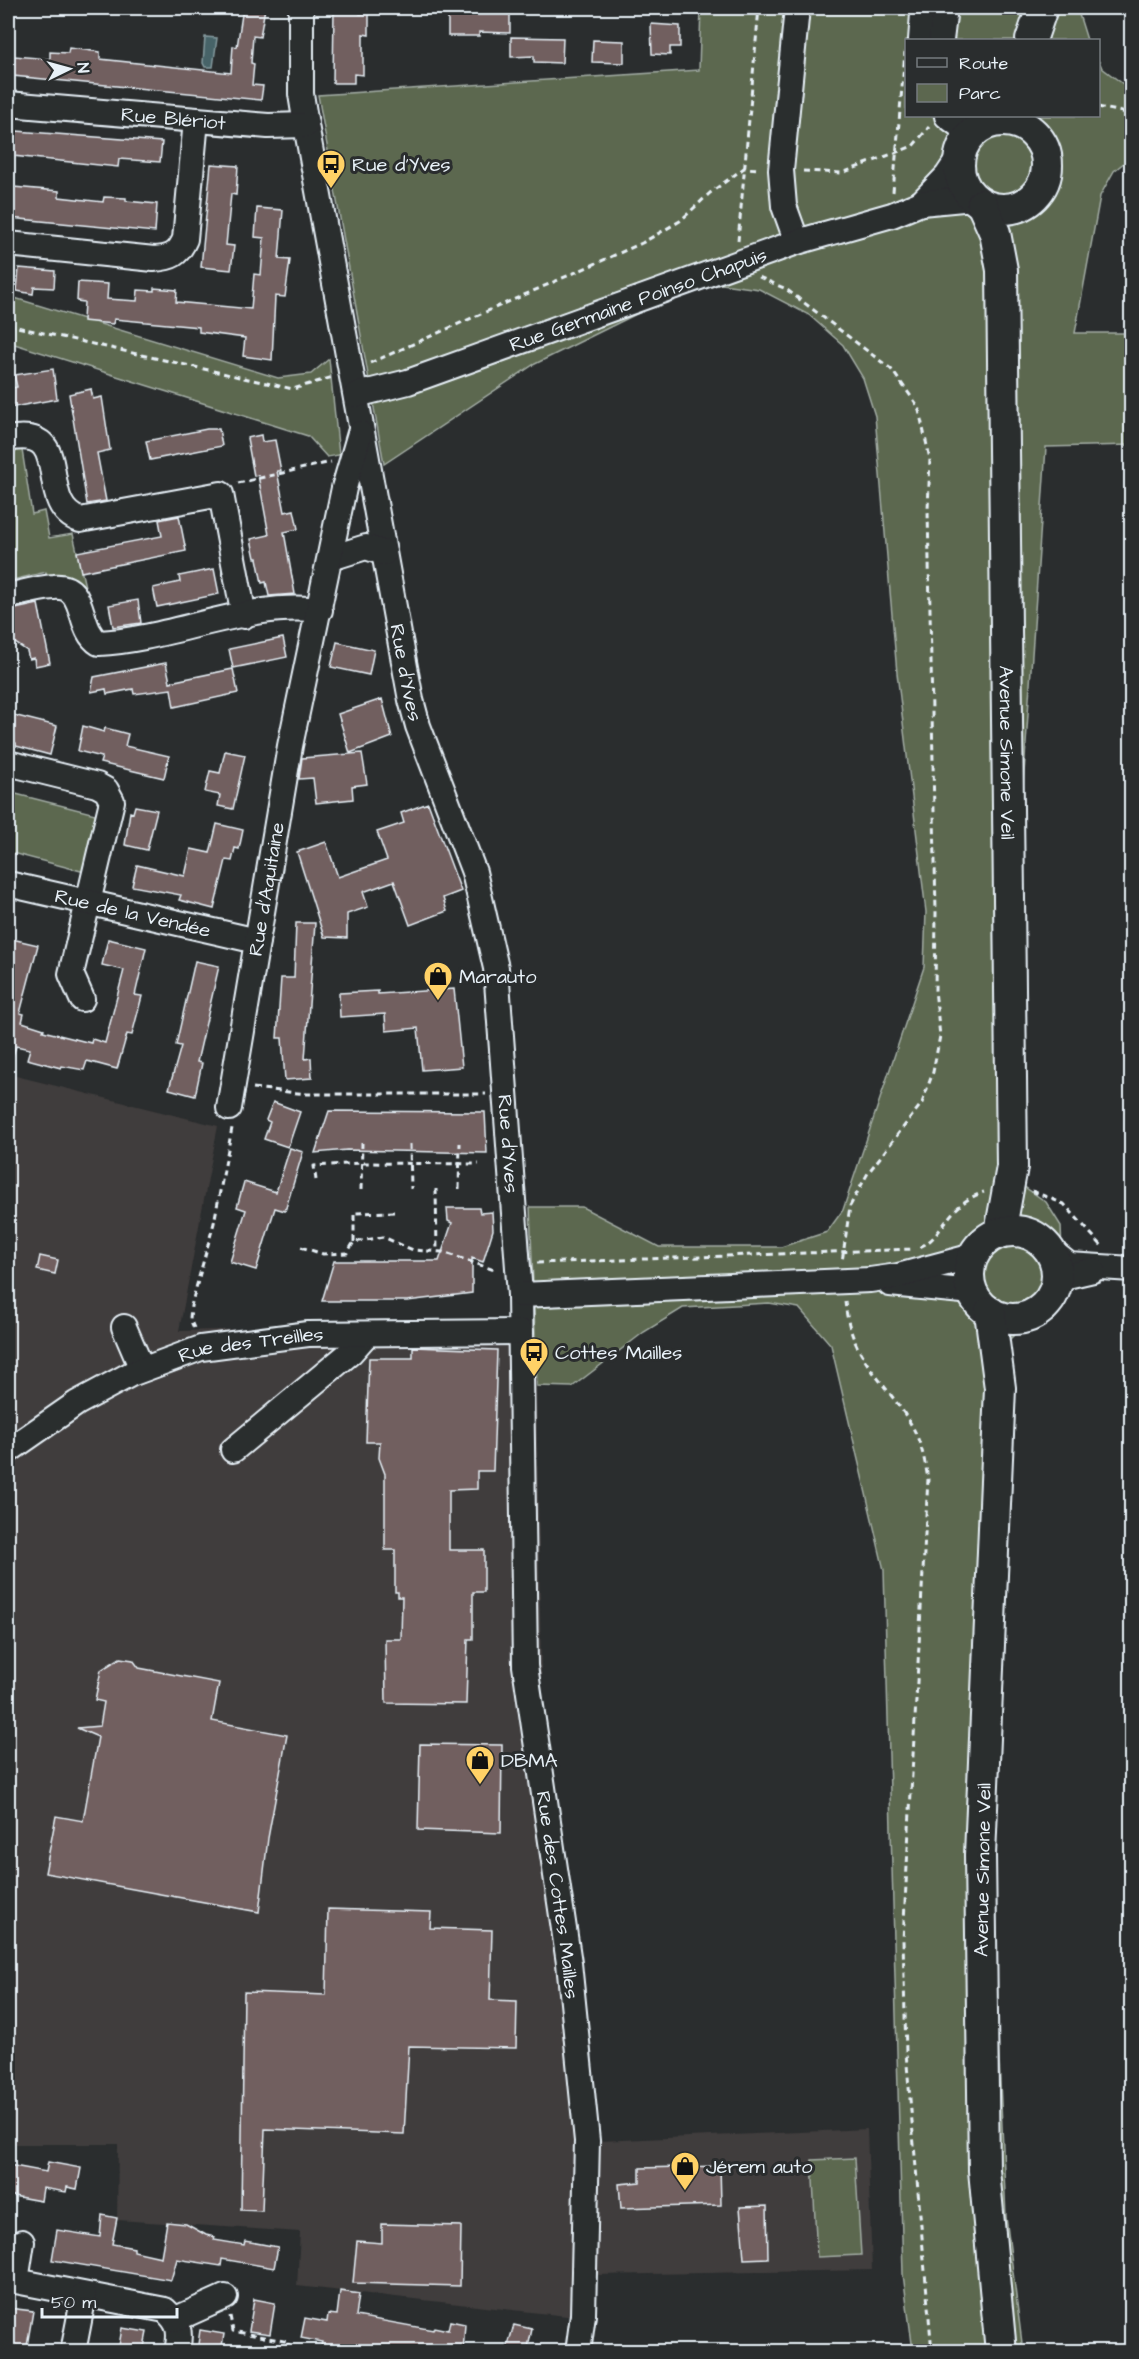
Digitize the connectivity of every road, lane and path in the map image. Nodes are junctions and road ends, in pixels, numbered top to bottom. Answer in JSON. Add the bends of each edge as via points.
{"nodes":[{"id":1,"x":300,"y":8,"type":"edge"},
{"id":2,"x":759,"y":8,"type":"edge"},
{"id":3,"x":797,"y":8,"type":"edge"},
{"id":4,"x":917,"y":39,"type":"edge"},
{"id":5,"x":941,"y":39,"type":"edge"},
{"id":6,"x":905,"y":92,"type":"edge"},
{"id":7,"x":8,"y":104,"type":"edge"},
{"id":8,"x":1100,"y":107,"type":"edge"},
{"id":9,"x":1131,"y":114,"type":"edge"},
{"id":10,"x":940,"y":119,"type":"edge"},
{"id":11,"x":196,"y":120,"type":"junction"},
{"id":12,"x":306,"y":124,"type":"junction"},
{"id":13,"x":1032,"y":124,"type":"edge"},
{"id":14,"x":979,"y":133,"type":"edge"},
{"id":15,"x":895,"y":152,"type":"junction"},
{"id":16,"x":744,"y":168,"type":"junction"},
{"id":17,"x":781,"y":170,"type":"junction"},
{"id":18,"x":978,"y":201,"type":"junction"},
{"id":19,"x":921,"y":203,"type":"junction"},
{"id":20,"x":1024,"y":204,"type":"junction"},
{"id":21,"x":892,"y":215,"type":"junction"},
{"id":22,"x":797,"y":242,"type":"junction"},
{"id":23,"x":8,"y":244,"type":"edge"},
{"id":24,"x":738,"y":262,"type":"junction"},
{"id":25,"x":1002,"y":270,"type":"junction"},
{"id":26,"x":8,"y":325,"type":"edge"},
{"id":27,"x":351,"y":371,"type":"junction"},
{"id":28,"x":356,"y":395,"type":"junction"},
{"id":29,"x":361,"y":431,"type":"junction"},
{"id":30,"x":8,"y":439,"type":"edge"},
{"id":31,"x":351,"y":461,"type":"junction"},
{"id":32,"x":224,"y":487,"type":"junction"},
{"id":33,"x":378,"y":523,"type":"junction"},
{"id":34,"x":336,"y":528,"type":"junction"},
{"id":35,"x":384,"y":553,"type":"junction"},
{"id":36,"x":331,"y":558,"type":"junction"},
{"id":37,"x":8,"y":596,"type":"edge"},
{"id":38,"x":320,"y":610,"type":"junction"},
{"id":39,"x":244,"y":616,"type":"junction"},
{"id":40,"x":8,"y":763,"type":"edge"},
{"id":41,"x":8,"y":884,"type":"edge"},
{"id":42,"x":88,"y":903,"type":"junction"},
{"id":43,"x":257,"y":941,"type":"junction"},
{"id":44,"x":82,"y":999,"type":"dead end"},
{"id":45,"x":234,"y":1083,"type":"junction"},
{"id":46,"x":505,"y":1093,"type":"junction"},
{"id":47,"x":230,"y":1108,"type":"joint"},
{"id":48,"x":363,"y":1143,"type":"dead end"},
{"id":49,"x":460,"y":1143,"type":"dead end"},
{"id":50,"x":410,"y":1144,"type":"dead end"},
{"id":51,"x":362,"y":1163,"type":"junction"},
{"id":52,"x":410,"y":1163,"type":"junction"},
{"id":53,"x":460,"y":1163,"type":"junction"},
{"id":54,"x":479,"y":1164,"type":"dead end"},
{"id":55,"x":316,"y":1180,"type":"dead end"},
{"id":56,"x":1012,"y":1181,"type":"junction"},
{"id":57,"x":411,"y":1189,"type":"dead end"},
{"id":58,"x":436,"y":1189,"type":"dead end"},
{"id":59,"x":459,"y":1189,"type":"dead end"},
{"id":60,"x":361,"y":1190,"type":"dead end"},
{"id":61,"x":398,"y":1212,"type":"dead end"},
{"id":62,"x":1000,"y":1233,"type":"junction"},
{"id":63,"x":354,"y":1242,"type":"junction"},
{"id":64,"x":1042,"y":1243,"type":"junction"},
{"id":65,"x":301,"y":1247,"type":"dead end"},
{"id":66,"x":437,"y":1251,"type":"junction"},
{"id":67,"x":842,"y":1252,"type":"junction"},
{"id":68,"x":973,"y":1256,"type":"junction"},
{"id":69,"x":1106,"y":1259,"type":"junction"},
{"id":70,"x":1131,"y":1269,"type":"edge"},
{"id":71,"x":518,"y":1279,"type":"junction"},
{"id":72,"x":870,"y":1280,"type":"junction"},
{"id":73,"x":845,"y":1281,"type":"junction"},
{"id":74,"x":1056,"y":1286,"type":"junction"},
{"id":75,"x":981,"y":1302,"type":"junction"},
{"id":76,"x":1034,"y":1313,"type":"junction"},
{"id":77,"x":124,"y":1328,"type":"dead end"},
{"id":78,"x":521,"y":1332,"type":"junction"},
{"id":79,"x":367,"y":1334,"type":"junction"},
{"id":80,"x":201,"y":1348,"type":"junction"},
{"id":81,"x":142,"y":1369,"type":"junction"},
{"id":82,"x":1000,"y":1388,"type":"junction"},
{"id":83,"x":232,"y":1450,"type":"dead end"},
{"id":84,"x":8,"y":1451,"type":"edge"},
{"id":85,"x":22,"y":2242,"type":"dead end"},
{"id":86,"x":84,"y":2295,"type":"junction"},
{"id":87,"x":225,"y":2297,"type":"joint"},
{"id":88,"x":176,"y":2319,"type":"junction"},
{"id":89,"x":73,"y":2352,"type":"edge"},
{"id":90,"x":177,"y":2352,"type":"edge"},
{"id":91,"x":287,"y":2352,"type":"edge"},
{"id":92,"x":578,"y":2352,"type":"edge"},
{"id":93,"x":932,"y":2352,"type":"edge"},
{"id":94,"x":1001,"y":2352,"type":"edge"}],
"edges":[{"from":1,"to":12,"type":"street","name":"Rue d'Yves","via":[[301,94]]},
{"from":2,"to":16,"type":"path"},
{"from":3,"to":17,"type":"street"},
{"from":4,"to":5,"type":"street","via":[[934,15]]},
{"from":6,"to":15,"type":"path"},
{"from":7,"to":11,"type":"street","name":"Rue Blériot"},
{"from":8,"to":9,"type":"path"},
{"from":10,"to":14,"type":"street"},
{"from":10,"to":15,"type":"path","via":[[913,146]]},
{"from":11,"to":12,"type":"street","name":"Rue Blériot","via":[[268,126]]},
{"from":11,"to":23,"type":"street","via":[[185,239],[180,252],[168,259],[154,259]]},
{"from":12,"to":27,"type":"street","name":"Rue d'Yves"},
{"from":13,"to":14,"type":"main road","via":[[1015,122]]},
{"from":13,"to":20,"type":"main road","via":[[1045,150],[1047,171],[1040,190]]},
{"from":14,"to":18,"type":"main road","via":[[961,180]]},
{"from":14,"to":19,"type":"street","name":"Rue Germaine Poinso Chapuis"},
{"from":15,"to":17,"type":"path","via":[[842,174]]},
{"from":15,"to":21,"type":"path"},
{"from":16,"to":17,"type":"path"},
{"from":16,"to":24,"type":"path"},
{"from":16,"to":27,"type":"path","via":[[680,220],[642,243]]},
{"from":17,"to":22,"type":"street","via":[[784,206]]},
{"from":18,"to":19,"type":"street","name":"Rue Germaine Poinso Chapuis"},
{"from":18,"to":20,"type":"main road","via":[[1000,209]]},
{"from":18,"to":25,"type":"main road","via":[[995,233]]},
{"from":19,"to":21,"type":"street","name":"Rue Germaine Poinso Chapuis"},
{"from":20,"to":25,"type":"main road"},
{"from":21,"to":22,"type":"street","name":"Rue Germaine Poinso Chapuis"},
{"from":22,"to":24,"type":"street","name":"Rue Germaine Poinso Chapuis"},
{"from":24,"to":28,"type":"street","name":"Rue Germaine Poinso Chapuis","via":[[408,382]]},
{"from":24,"to":67,"type":"path","via":[[743,272],[786,290],[891,369],[918,406],[930,459],[935,990],[940,1036],[922,1103],[868,1173],[850,1206]]},
{"from":25,"to":56,"type":"main road","name":"Avenue Simone Veil"},
{"from":26,"to":27,"type":"path","via":[[293,389]]},
{"from":27,"to":28,"type":"street","name":"Rue d'Yves"},
{"from":28,"to":29,"type":"street","name":"Rue d'Yves"},
{"from":29,"to":31,"type":"street","name":"Rue d'Aquitaine"},
{"from":29,"to":33,"type":"street","name":"Rue d'Yves"},
{"from":30,"to":32,"type":"street","via":[[34,437],[45,445],[58,500],[63,510],[80,520]]},
{"from":31,"to":32,"type":"path","via":[[330,462]]},
{"from":31,"to":34,"type":"street","name":"Rue d'Aquitaine"},
{"from":32,"to":39,"type":"street"},
{"from":33,"to":34,"type":"street","via":[[360,518]]},
{"from":33,"to":35,"type":"street","name":"Rue d'Yves"},
{"from":34,"to":36,"type":"street","name":"Rue d'Aquitaine"},
{"from":35,"to":36,"type":"street","via":[[366,547]]},
{"from":35,"to":46,"type":"street","name":"Rue d'Yves","via":[[413,708],[474,872],[489,930],[496,968]]},
{"from":36,"to":38,"type":"street","name":"Rue d'Aquitaine"},
{"from":37,"to":39,"type":"street","via":[[54,586],[66,588],[79,602],[91,638],[99,643]]},
{"from":38,"to":39,"type":"street","via":[[301,608]]},
{"from":38,"to":43,"type":"street","name":"Rue d'Aquitaine","via":[[290,746]]},
{"from":40,"to":42,"type":"street","via":[[106,790],[112,801]]},
{"from":41,"to":42,"type":"street","name":"Rue de la Vendée"},
{"from":42,"to":43,"type":"street","name":"Rue de la Vendée"},
{"from":42,"to":44,"type":"street","via":[[71,974]]},
{"from":43,"to":45,"type":"street","name":"Rue d'Aquitaine"},
{"from":45,"to":46,"type":"path","via":[[296,1094]]},
{"from":45,"to":47,"type":"street","name":"Rue d'Aquitaine"},
{"from":46,"to":71,"type":"street","name":"Rue d'Yves"},
{"from":47,"to":80,"type":"path","via":[[233,1121],[216,1213],[189,1313]]},
{"from":48,"to":51,"type":"path"},
{"from":49,"to":53,"type":"path"},
{"from":50,"to":52,"type":"path"},
{"from":51,"to":52,"type":"path"},
{"from":51,"to":55,"type":"path","via":[[314,1166]]},
{"from":51,"to":60,"type":"path"},
{"from":52,"to":53,"type":"path"},
{"from":52,"to":57,"type":"path"},
{"from":53,"to":54,"type":"path"},
{"from":53,"to":59,"type":"path"},
{"from":56,"to":62,"type":"main road","name":"Avenue Simone Veil"},
{"from":56,"to":64,"type":"main road","via":[[1023,1212]]},
{"from":56,"to":67,"type":"path","via":[[971,1196],[947,1217],[929,1243],[917,1248]]},
{"from":56,"to":69,"type":"path","via":[[1064,1204],[1081,1220]]},
{"from":58,"to":66,"type":"path"},
{"from":61,"to":63,"type":"path","via":[[354,1213]]},
{"from":62,"to":64,"type":"main road","via":[[1023,1232]]},
{"from":62,"to":68,"type":"main road","via":[[988,1239]]},
{"from":63,"to":65,"type":"path","via":[[347,1253],[323,1254]]},
{"from":63,"to":66,"type":"path","via":[[375,1236],[413,1250]]},
{"from":64,"to":69,"type":"street","via":[[1069,1265]]},
{"from":64,"to":74,"type":"main road","via":[[1057,1270]]},
{"from":66,"to":71,"type":"path"},
{"from":67,"to":71,"type":"path"},
{"from":67,"to":73,"type":"path"},
{"from":68,"to":72,"type":"street"},
{"from":68,"to":75,"type":"main road","via":[[969,1274]]},
{"from":69,"to":70,"type":"street"},
{"from":69,"to":74,"type":"street","via":[[1067,1276]]},
{"from":71,"to":73,"type":"street"},
{"from":71,"to":78,"type":"street","name":"Rue d'Yves"},
{"from":72,"to":73,"type":"street"},
{"from":72,"to":75,"type":"street"},
{"from":73,"to":93,"type":"path","via":[[847,1325],[858,1351],[912,1426],[923,1452],[928,1479],[903,1940],[906,2053]]},
{"from":74,"to":76,"type":"main road","via":[[1044,1306]]},
{"from":75,"to":76,"type":"main road","via":[[1005,1318]]},
{"from":75,"to":82,"type":"main road"},
{"from":76,"to":82,"type":"main road"},
{"from":77,"to":81,"type":"street"},
{"from":78,"to":79,"type":"street","name":"Rue des Treilles"},
{"from":78,"to":92,"type":"street","name":"Rue des Cottes Mailles","via":[[525,1666],[569,1963],[587,2141],[583,2315]]},
{"from":79,"to":80,"type":"street","name":"Rue des Treilles","via":[[279,1336]]},
{"from":79,"to":83,"type":"street","via":[[351,1352]]},
{"from":80,"to":81,"type":"street","name":"Rue des Treilles"},
{"from":81,"to":84,"type":"street","name":"Rue des Treilles","via":[[77,1403]]},
{"from":82,"to":94,"type":"main road","name":"Avenue Simone Veil","via":[[980,1866],[984,2169]]},
{"from":85,"to":86,"type":"street","via":[[16,2282]]},
{"from":86,"to":88,"type":"street","via":[[155,2306]]},
{"from":86,"to":89,"type":"street"},
{"from":87,"to":88,"type":"street"},
{"from":87,"to":91,"type":"path","via":[[233,2331],[289,2342]]},
{"from":88,"to":90,"type":"street","via":[[180,2332]]}]}
